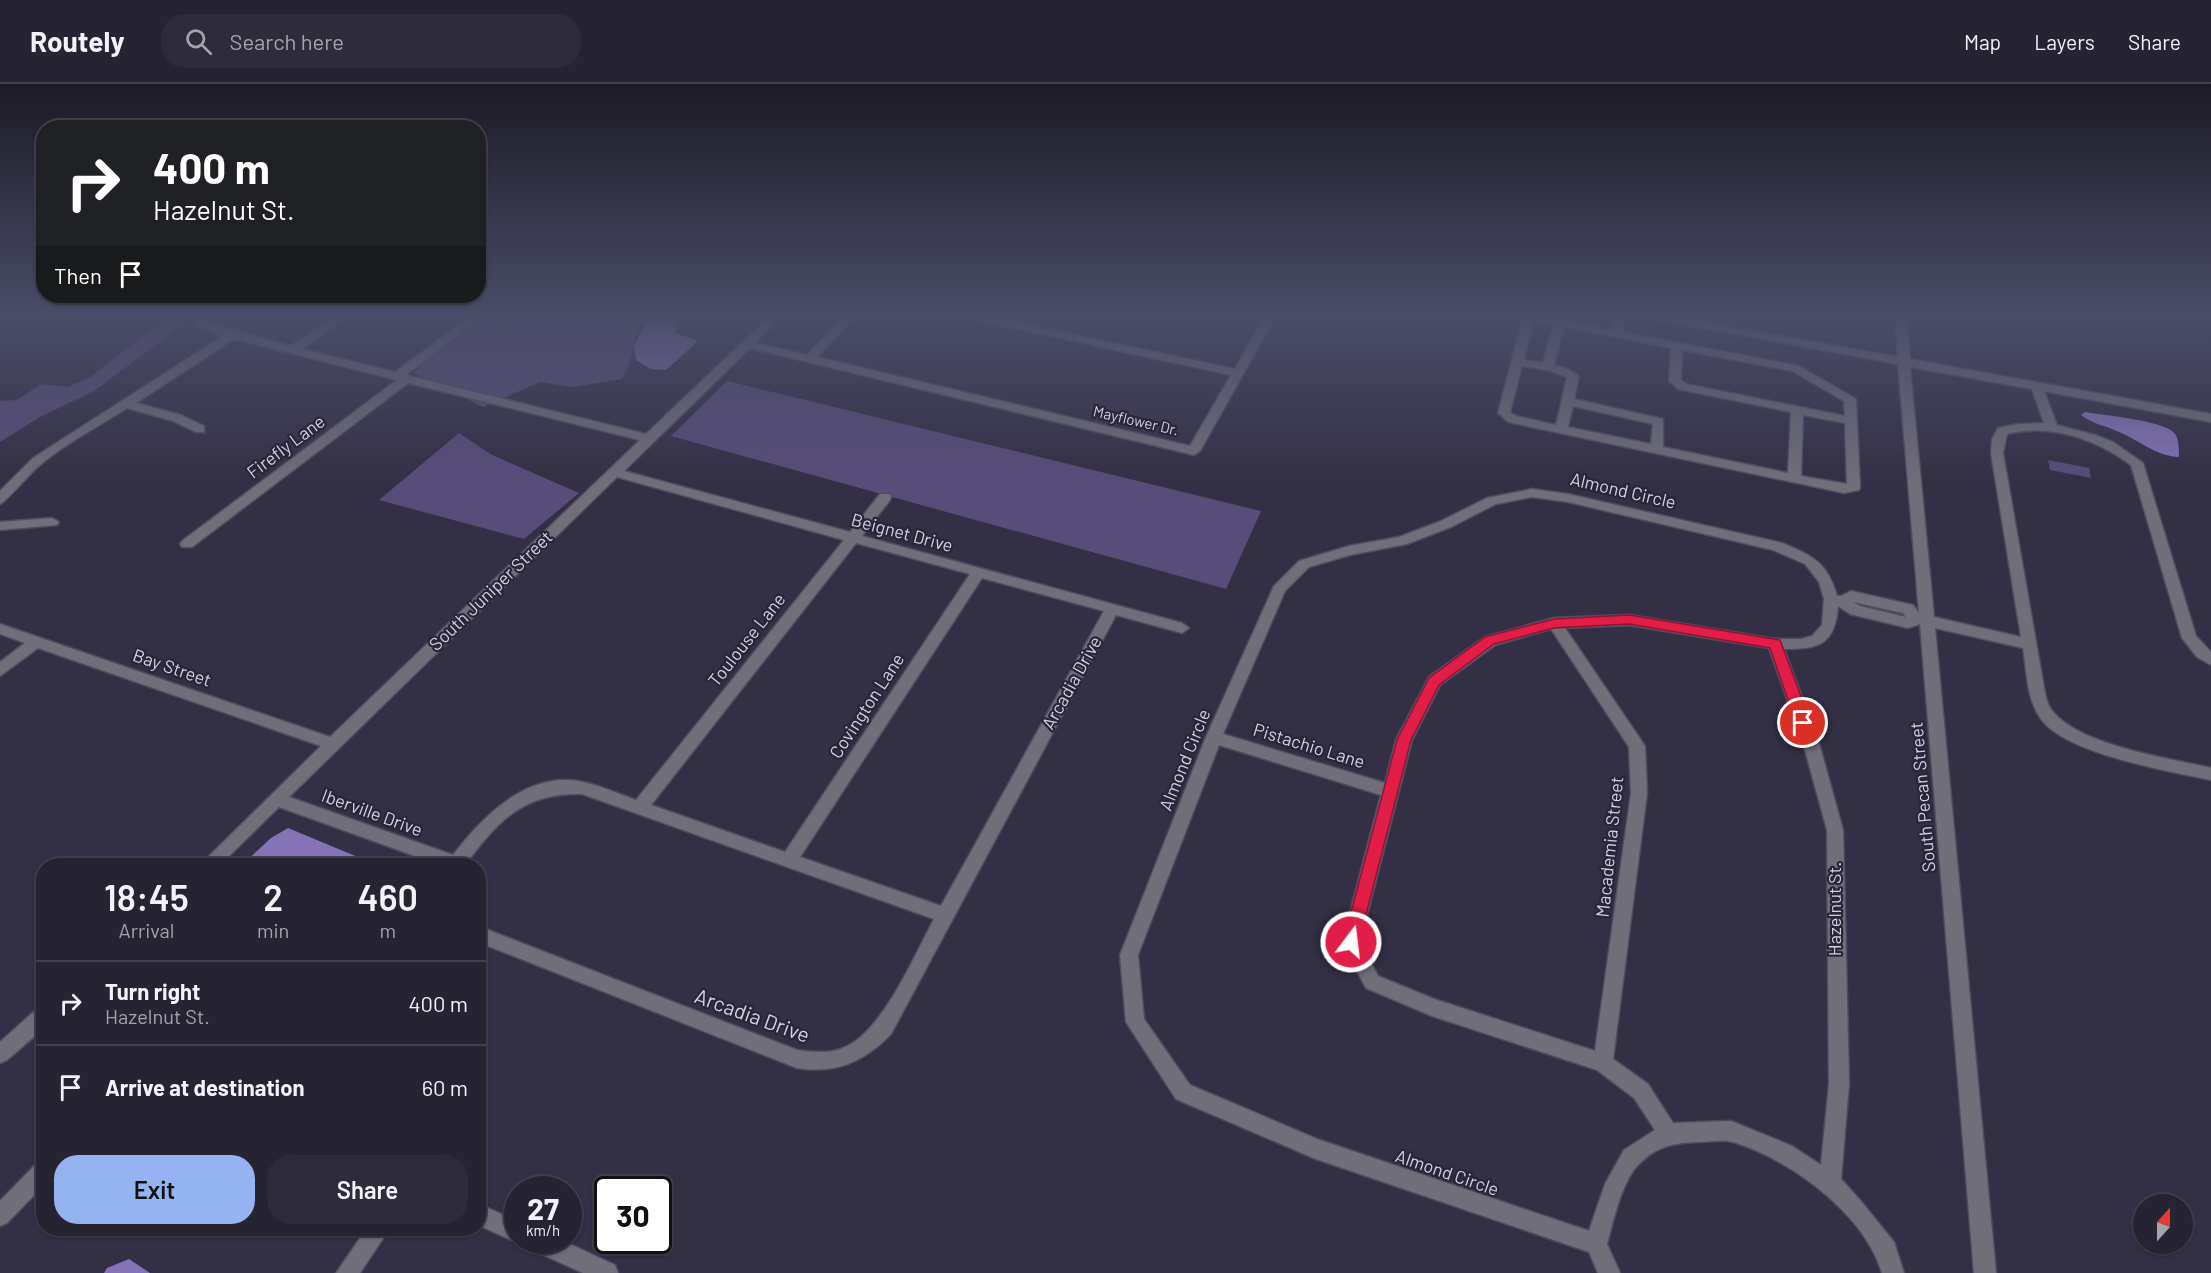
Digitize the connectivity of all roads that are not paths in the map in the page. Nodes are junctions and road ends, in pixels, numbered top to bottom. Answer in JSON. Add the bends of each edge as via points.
{"nodes":[{"id":1,"x":175,"y":372,"type":"edge"},
{"id":2,"x":385,"y":372,"type":"edge"},
{"id":3,"x":408,"y":372,"type":"edge"},
{"id":4,"x":718,"y":372,"type":"edge"},
{"id":5,"x":865,"y":372,"type":"edge"},
{"id":6,"x":1514,"y":372,"type":"edge"},
{"id":7,"x":1566,"y":372,"type":"edge"},
{"id":8,"x":1675,"y":372,"type":"edge"},
{"id":9,"x":1802,"y":372,"type":"edge"},
{"id":10,"x":1905,"y":372,"type":"edge"},
{"id":11,"x":1957,"y":372,"type":"edge"},
{"id":12,"x":1238,"y":373,"type":"edge"},
{"id":13,"x":402,"y":377,"type":"junction"},
{"id":14,"x":2037,"y":387,"type":"junction"},
{"id":15,"x":1568,"y":401,"type":"junction"},
{"id":16,"x":127,"y":404,"type":"junction"},
{"id":17,"x":1797,"y":410,"type":"junction"},
{"id":18,"x":2211,"y":418,"type":"edge"},
{"id":19,"x":1852,"y":421,"type":"junction"},
{"id":20,"x":2052,"y":428,"type":"junction"},
{"id":21,"x":200,"y":429,"type":"dead end"},
{"id":22,"x":1561,"y":429,"type":"junction"},
{"id":23,"x":649,"y":439,"type":"junction"},
{"id":24,"x":1657,"y":449,"type":"junction"},
{"id":25,"x":614,"y":472,"type":"junction"},
{"id":26,"x":1794,"y":479,"type":"junction"},
{"id":27,"x":885,"y":497,"type":"dead end"},
{"id":28,"x":0,"y":500,"type":"edge"},
{"id":29,"x":52,"y":522,"type":"dead end"},
{"id":30,"x":0,"y":526,"type":"edge"},
{"id":31,"x":852,"y":538,"type":"junction"},
{"id":32,"x":187,"y":544,"type":"dead end"},
{"id":33,"x":978,"y":573,"type":"junction"},
{"id":34,"x":1837,"y":600,"type":"junction"},
{"id":35,"x":1112,"y":609,"type":"junction"},
{"id":36,"x":1921,"y":619,"type":"junction"},
{"id":37,"x":1554,"y":623,"type":"junction"},
{"id":38,"x":1182,"y":628,"type":"dead end"},
{"id":39,"x":0,"y":629,"type":"edge"},
{"id":40,"x":36,"y":642,"type":"junction"},
{"id":41,"x":1775,"y":644,"type":"junction"},
{"id":42,"x":2030,"y":644,"type":"junction"},
{"id":43,"x":2211,"y":660,"type":"edge"},
{"id":44,"x":0,"y":670,"type":"edge"},
{"id":45,"x":1214,"y":737,"type":"junction"},
{"id":46,"x":332,"y":744,"type":"junction"},
{"id":47,"x":2211,"y":774,"type":"edge"},
{"id":48,"x":1392,"y":792,"type":"junction"},
{"id":49,"x":276,"y":800,"type":"junction"},
{"id":50,"x":639,"y":808,"type":"junction"},
{"id":51,"x":215,"y":858,"type":"edge"},
{"id":52,"x":438,"y":858,"type":"edge"},
{"id":53,"x":460,"y":858,"type":"edge"},
{"id":54,"x":789,"y":860,"type":"junction"},
{"id":55,"x":945,"y":915,"type":"junction"},
{"id":56,"x":486,"y":937,"type":"edge"},
{"id":57,"x":36,"y":1023,"type":"edge"},
{"id":58,"x":0,"y":1054,"type":"edge"},
{"id":59,"x":1603,"y":1063,"type":"junction"},
{"id":60,"x":1668,"y":1133,"type":"junction"},
{"id":61,"x":36,"y":1178,"type":"edge"},
{"id":62,"x":1830,"y":1183,"type":"junction"},
{"id":63,"x":0,"y":1216,"type":"edge"},
{"id":64,"x":486,"y":1218,"type":"edge"},
{"id":65,"x":504,"y":1226,"type":"edge"},
{"id":66,"x":374,"y":1236,"type":"edge"},
{"id":67,"x":1596,"y":1244,"type":"junction"},
{"id":68,"x":566,"y":1254,"type":"edge"},
{"id":69,"x":347,"y":1273,"type":"edge"},
{"id":70,"x":606,"y":1273,"type":"edge"},
{"id":71,"x":1609,"y":1273,"type":"edge"},
{"id":72,"x":1893,"y":1273,"type":"edge"},
{"id":73,"x":1985,"y":1273,"type":"edge"}],
"edges":[{"from":1,"to":16,"type":"street"},
{"from":2,"to":13,"type":"street"},
{"from":3,"to":13,"type":"street","name":"Firefly Lane"},
{"from":4,"to":23,"type":"street","name":"South Juniper Street"},
{"from":5,"to":12,"type":"street","name":"Mayflower Dr.","via":[[1194,451]]},
{"from":6,"to":22,"type":"street","via":[[1504,413]]},
{"from":7,"to":15,"type":"street","via":[[1573,376]]},
{"from":8,"to":17,"type":"street","via":[[1675,381],[1682,387]]},
{"from":9,"to":19,"type":"street","via":[[1850,399]]},
{"from":10,"to":36,"type":"street","name":"South Pecan Street"},
{"from":11,"to":14,"type":"street"},
{"from":13,"to":23,"type":"street"},
{"from":13,"to":32,"type":"street","name":"Firefly Lane"},
{"from":14,"to":18,"type":"street"},
{"from":14,"to":20,"type":"street"},
{"from":15,"to":22,"type":"street"},
{"from":15,"to":24,"type":"street","via":[[1659,422]]},
{"from":16,"to":21,"type":"street"},
{"from":16,"to":28,"type":"street","via":[[37,461]]},
{"from":17,"to":19,"type":"street"},
{"from":17,"to":26,"type":"street"},
{"from":19,"to":26,"type":"street","via":[[1854,487],[1844,489]]},
{"from":20,"to":42,"type":"street","via":[[2016,426],[2002,431],[1998,439],[1997,453]]},
{"from":20,"to":43,"type":"street","via":[[2103,441],[2137,463],[2189,638]]},
{"from":22,"to":24,"type":"street"},
{"from":23,"to":25,"type":"street","name":"South Juniper Street"},
{"from":24,"to":26,"type":"street"},
{"from":25,"to":31,"type":"street","name":"Beignet Drive"},
{"from":25,"to":46,"type":"street","name":"South Juniper Street"},
{"from":27,"to":31,"type":"street","name":"Toulouse Lane"},
{"from":29,"to":30,"type":"street"},
{"from":31,"to":33,"type":"street","name":"Beignet Drive"},
{"from":31,"to":50,"type":"street","name":"Toulouse Lane"},
{"from":33,"to":35,"type":"street","name":"Beignet Drive"},
{"from":33,"to":54,"type":"street","name":"Covington Lane"},
{"from":34,"to":36,"type":"street","via":[[1855,610],[1908,623]]},
{"from":34,"to":41,"type":"street","via":[[1829,626],[1817,640]]},
{"from":34,"to":45,"type":"street","name":"Almond Circle","via":[[1810,561],[1777,546],[1568,498],[1532,493],[1492,501],[1402,541],[1304,564],[1279,589]]},
{"from":35,"to":38,"type":"street","name":"Beignet Drive"},
{"from":35,"to":55,"type":"street","name":"Arcadia Drive"},
{"from":36,"to":42,"type":"street"},
{"from":36,"to":73,"type":"street","name":"South Pecan Street"},
{"from":37,"to":41,"type":"street","via":[[1629,620]]},
{"from":37,"to":48,"type":"street","via":[[1490,641],[1434,681],[1404,740]]},
{"from":37,"to":59,"type":"street","name":"Macademia Street","via":[[1636,746],[1639,793]]},
{"from":39,"to":40,"type":"street","name":"Bay Street"},
{"from":40,"to":44,"type":"street"},
{"from":40,"to":46,"type":"street","name":"Bay Street"},
{"from":41,"to":62,"type":"street","name":"Hazelnut St.","via":[[1811,743],[1835,830],[1839,1084]]},
{"from":42,"to":47,"type":"street","via":[[2046,715],[2061,729],[2084,742]]},
{"from":45,"to":48,"type":"street","name":"Pistachio Lane"},
{"from":45,"to":67,"type":"street","name":"Almond Circle","via":[[1130,955],[1135,1022],[1183,1092],[1316,1149]]},
{"from":46,"to":49,"type":"street","name":"South Juniper Street"},
{"from":48,"to":59,"type":"street","via":[[1351,942],[1372,982],[1432,1007]]},
{"from":49,"to":51,"type":"street","name":"South Juniper Street"},
{"from":49,"to":52,"type":"street","name":"Iberville Drive"},
{"from":50,"to":53,"type":"street","via":[[582,788],[541,789],[497,816]]},
{"from":50,"to":54,"type":"street"},
{"from":54,"to":55,"type":"street"},
{"from":55,"to":56,"type":"street","name":"Arcadia Drive","via":[[884,1028],[868,1046],[852,1055],[814,1063]]},
{"from":57,"to":58,"type":"street"},
{"from":59,"to":60,"type":"street","via":[[1641,1091]]},
{"from":60,"to":62,"type":"street","via":[[1731,1131],[1785,1153]]},
{"from":60,"to":67,"type":"street","via":[[1631,1157],[1612,1191]]},
{"from":61,"to":63,"type":"street"},
{"from":62,"to":72,"type":"street","via":[[1886,1250]]},
{"from":64,"to":65,"type":"street"},
{"from":66,"to":69,"type":"street"},
{"from":67,"to":71,"type":"street"},
{"from":68,"to":70,"type":"street"}]}
